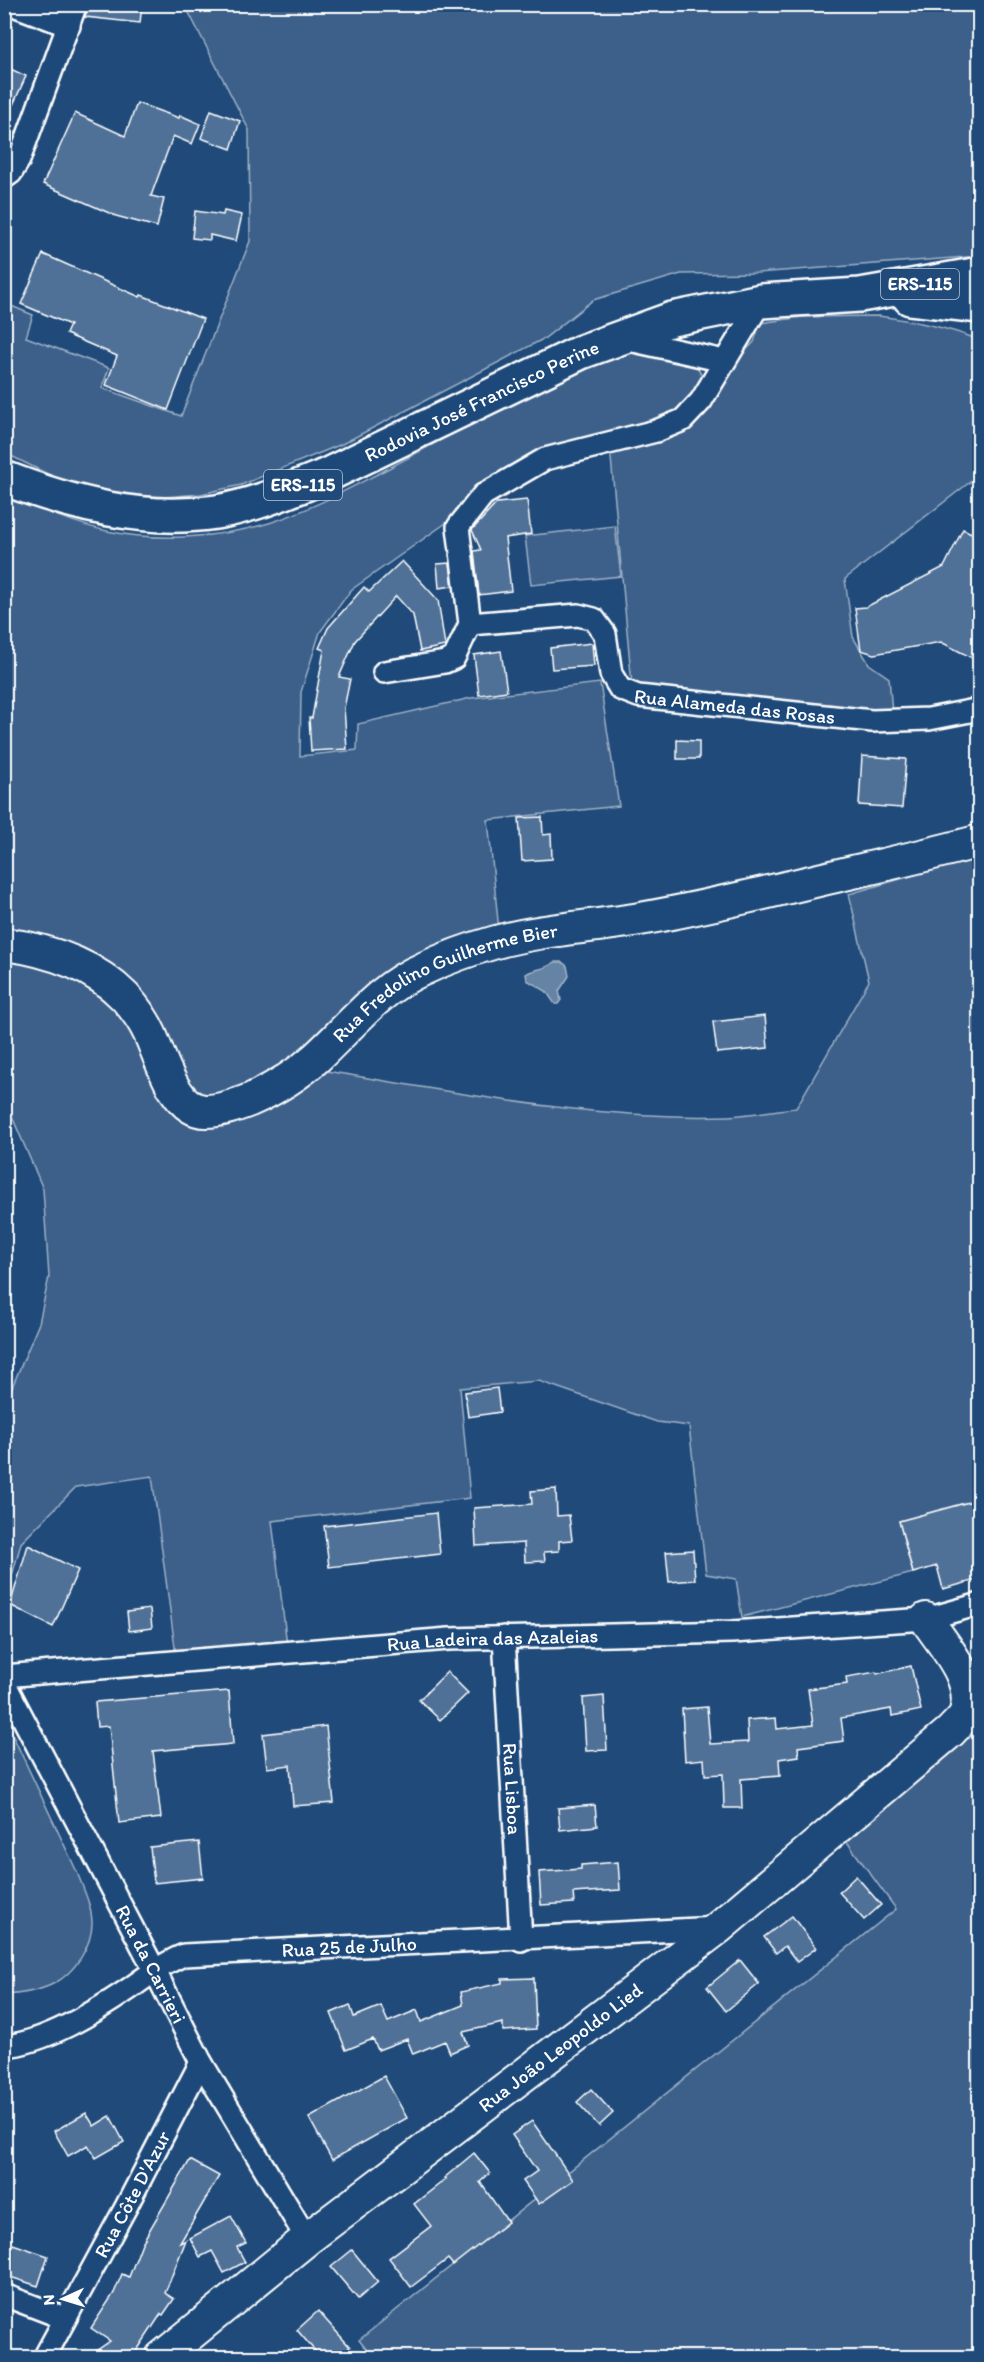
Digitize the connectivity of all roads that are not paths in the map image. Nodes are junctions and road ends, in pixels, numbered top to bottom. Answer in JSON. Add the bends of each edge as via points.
{"nodes":[{"id":1,"x":11,"y":4,"type":"edge"},
{"id":2,"x":76,"y":4,"type":"edge"},
{"id":3,"x":69,"y":26,"type":"junction"},
{"id":4,"x":4,"y":178,"type":"edge"},
{"id":5,"x":980,"y":274,"type":"edge"},
{"id":6,"x":860,"y":295,"type":"junction"},
{"id":7,"x":761,"y":301,"type":"junction"},
{"id":8,"x":946,"y":301,"type":"junction"},
{"id":9,"x":980,"y":306,"type":"edge"},
{"id":10,"x":980,"y":318,"type":"edge"},
{"id":11,"x":617,"y":338,"type":"junction"},
{"id":12,"x":724,"y":362,"type":"junction"},
{"id":13,"x":4,"y":478,"type":"edge"},
{"id":14,"x":470,"y":624,"type":"junction"},
{"id":15,"x":384,"y":672,"type":"dead end"},
{"id":16,"x":980,"y":710,"type":"edge"},
{"id":17,"x":980,"y":841,"type":"edge"},
{"id":18,"x":4,"y":944,"type":"edge"},
{"id":19,"x":980,"y":1604,"type":"edge"},
{"id":20,"x":926,"y":1619,"type":"junction"},
{"id":21,"x":504,"y":1637,"type":"junction"},
{"id":22,"x":4,"y":1676,"type":"edge"},
{"id":23,"x":4,"y":1682,"type":"edge"},
{"id":24,"x":718,"y":1928,"type":"junction"},
{"id":25,"x":521,"y":1940,"type":"junction"},
{"id":26,"x":155,"y":1971,"type":"junction"},
{"id":27,"x":4,"y":2046,"type":"edge"},
{"id":28,"x":201,"y":2062,"type":"junction"},
{"id":29,"x":307,"y":2239,"type":"junction"},
{"id":30,"x":4,"y":2295,"type":"edge"},
{"id":31,"x":64,"y":2318,"type":"junction"},
{"id":32,"x":45,"y":2358,"type":"edge"},
{"id":33,"x":161,"y":2358,"type":"edge"}],
"edges":[{"from":1,"to":3,"type":"street"},
{"from":2,"to":3,"type":"street"},
{"from":3,"to":4,"type":"street","via":[[20,160]]},
{"from":5,"to":6,"type":"main road","name":"Rodovia José Francisco Perine","number":"ERS-115"},
{"from":6,"to":7,"type":"main road","name":"Rodovia José Francisco Perine","number":"ERS-115"},
{"from":6,"to":8,"type":"main road","name":"Rodovia José Francisco Perine","number":"ERS-115"},
{"from":7,"to":11,"type":"main road","name":"Rodovia José Francisco Perine","number":"ERS-115","via":[[672,319]]},
{"from":7,"to":12,"type":"street"},
{"from":8,"to":9,"type":"main road","name":"Rodovia José Francisco Perine","number":"ERS-115"},
{"from":8,"to":10,"type":"main road"},
{"from":11,"to":12,"type":"street"},
{"from":11,"to":13,"type":"main road","name":"Rodovia José Francisco Perine","number":"ERS-115","via":[[497,391],[325,476],[217,512],[126,512]]},
{"from":12,"to":14,"type":"street","via":[[701,401],[683,420],[656,431],[545,459],[483,495],[458,527]]},
{"from":14,"to":15,"type":"street","via":[[454,658]]},
{"from":14,"to":16,"type":"street","name":"Rua Alameda das Rosas","via":[[578,615],[594,619],[605,634],[611,674],[620,689],[638,696],[872,721],[928,719]]},
{"from":17,"to":18,"type":"street","name":"Rua Fredolino Guilherme Bier","via":[[721,903],[498,941],[446,959],[397,983],[286,1081],[238,1105],[204,1112],[180,1097],[139,1014],[107,981],[64,958]]},
{"from":19,"to":20,"type":"street","name":"Rua Ladeira das Azaleias"},
{"from":20,"to":21,"type":"street","name":"Rua Ladeira das Azaleias","via":[[732,1632]]},
{"from":20,"to":24,"type":"street","name":"Rua João Leopoldo Lied","via":[[962,1675],[968,1693],[966,1714],[951,1731]]},
{"from":21,"to":22,"type":"street","name":"Rua Ladeira das Azaleias"},
{"from":21,"to":25,"type":"street","name":"Rua Lisboa"},
{"from":23,"to":26,"type":"street","name":"Rua da Carrieri"},
{"from":24,"to":25,"type":"street","name":"Rua 25 de Julho"},
{"from":24,"to":29,"type":"street","name":"Rua João Leopoldo Lied"},
{"from":25,"to":26,"type":"street","name":"Rua 25 de Julho","via":[[184,1955]]},
{"from":26,"to":27,"type":"street","name":"Rua 25 de Julho","via":[[63,2028],[22,2045]]},
{"from":26,"to":28,"type":"street","name":"Rua da Carrieri"},
{"from":28,"to":29,"type":"street","name":"Rua da Carrieri"},
{"from":28,"to":31,"type":"street","name":"Rua Côte D'Azur"},
{"from":29,"to":33,"type":"street","name":"Rua João Leopoldo Lied"},
{"from":30,"to":31,"type":"street"},
{"from":31,"to":32,"type":"street","name":"Rua Côte D'Azur"}]}
